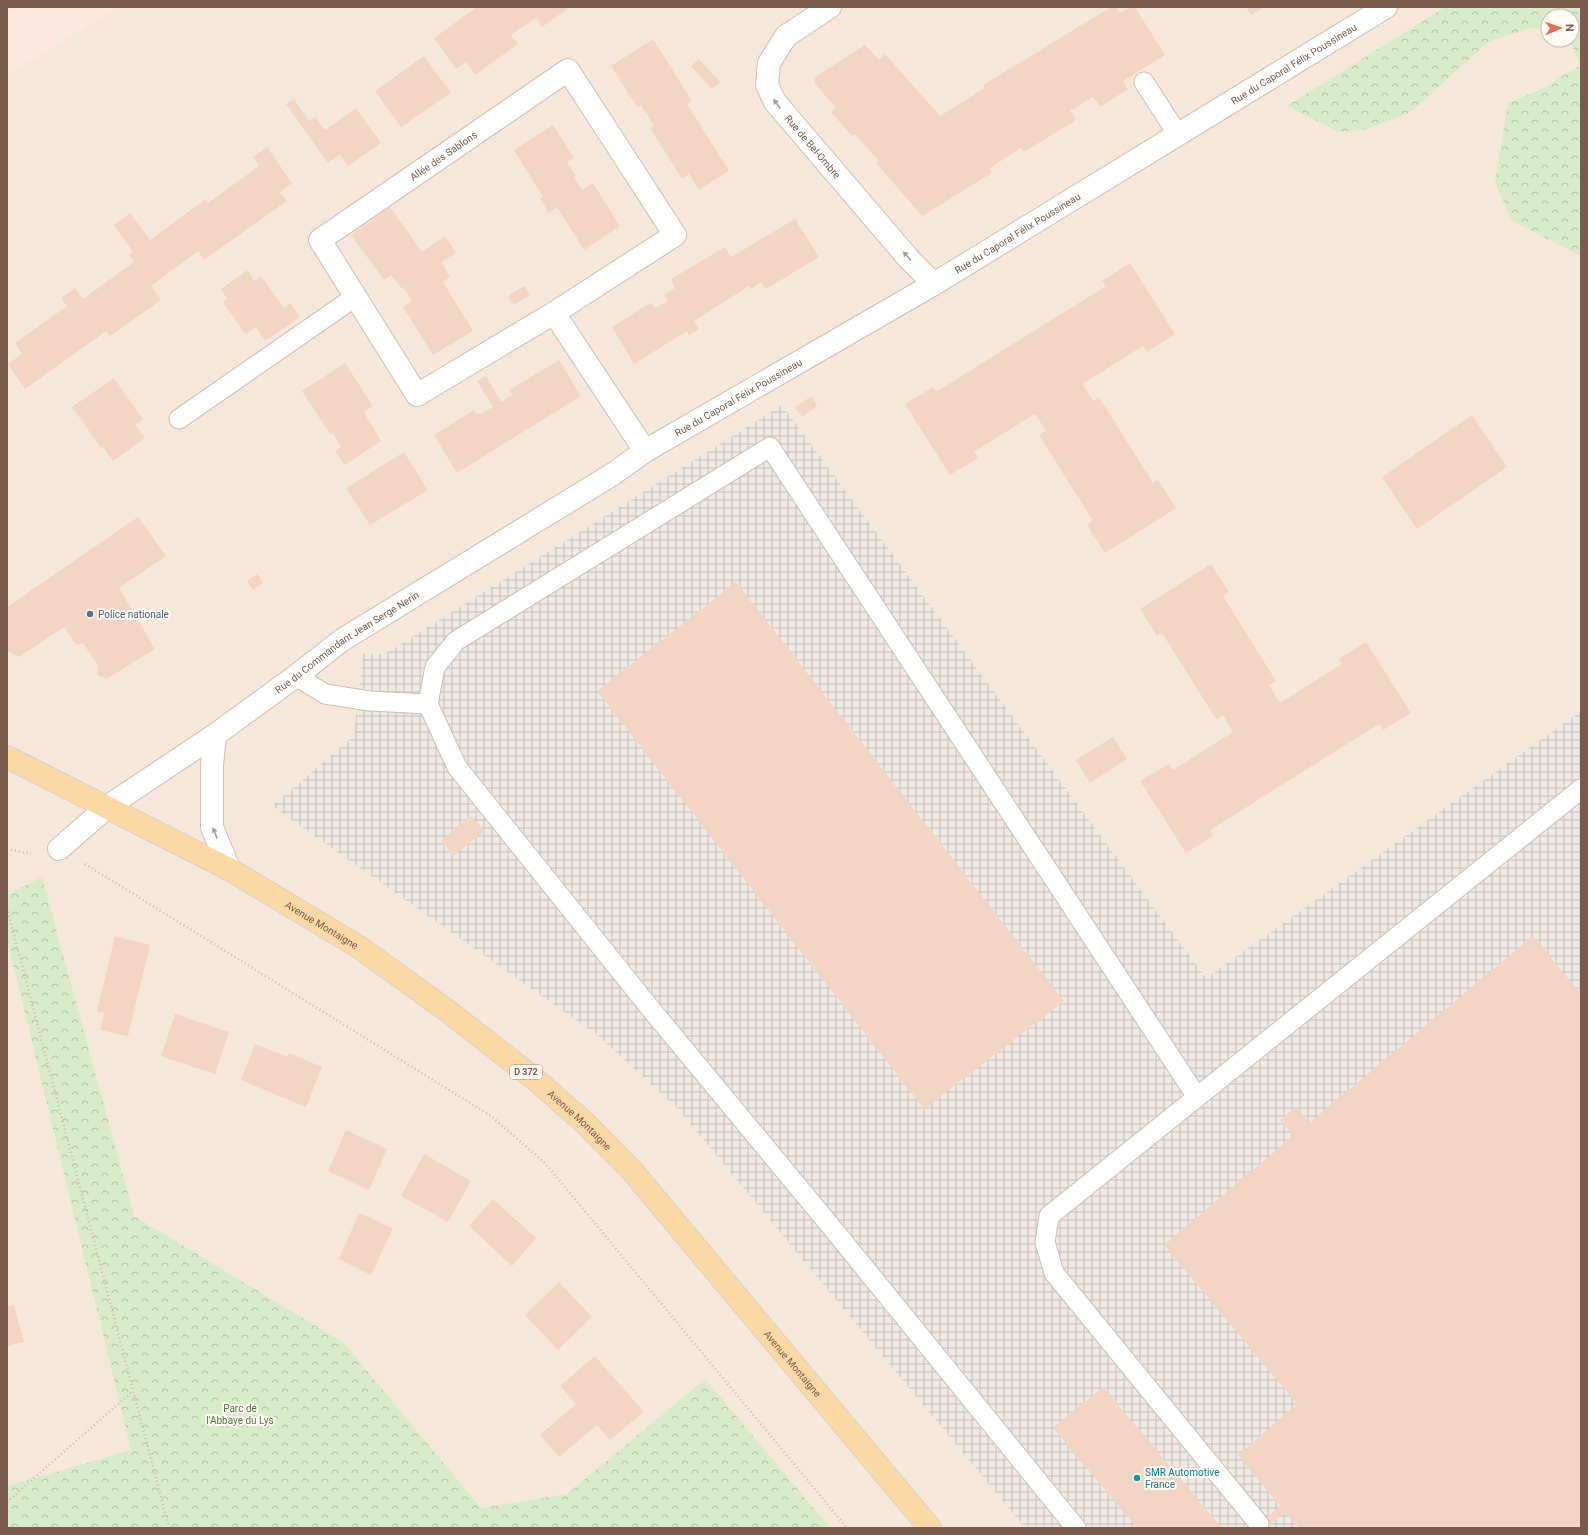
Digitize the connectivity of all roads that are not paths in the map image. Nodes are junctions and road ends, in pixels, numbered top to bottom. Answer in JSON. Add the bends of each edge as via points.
{"nodes":[{"id":1,"x":830,"y":7,"type":"edge"},
{"id":2,"x":1386,"y":7,"type":"edge"},
{"id":3,"x":1144,"y":82,"type":"dead end"},
{"id":4,"x":1178,"y":135,"type":"junction"},
{"id":5,"x":934,"y":284,"type":"junction"},
{"id":6,"x":355,"y":298,"type":"junction"},
{"id":7,"x":554,"y":313,"type":"junction"},
{"id":8,"x":179,"y":419,"type":"dead end"},
{"id":9,"x":645,"y":451,"type":"junction"},
{"id":10,"x":296,"y":676,"type":"junction"},
{"id":11,"x":428,"y":704,"type":"junction"},
{"id":12,"x":215,"y":735,"type":"junction"},
{"id":13,"x":7,"y":757,"type":"edge"},
{"id":14,"x":1581,"y":789,"type":"edge"},
{"id":15,"x":107,"y":807,"type":"junction"},
{"id":16,"x":59,"y":849,"type":"road end"},
{"id":17,"x":229,"y":869,"type":"junction"},
{"id":18,"x":1197,"y":1097,"type":"junction"},
{"id":19,"x":1259,"y":1524,"type":"dead end"},
{"id":20,"x":930,"y":1528,"type":"edge"},
{"id":21,"x":1076,"y":1528,"type":"edge"}],
"edges":[{"from":5,"to":1,"type":"street","name":"Rue de Bel-Ombre","one_way":true,"via":[[909,259],[775,102],[767,85],[769,63],[786,36]]},
{"from":2,"to":4,"type":"street","name":"Rue du Caporal Félix Poussineau"},
{"from":3,"to":4,"type":"lane"},
{"from":4,"to":5,"type":"street","name":"Rue du Caporal Félix Poussineau"},
{"from":5,"to":9,"type":"street","name":"Rue du Caporal Félix Poussineau"},
{"from":6,"to":7,"type":"street","name":"Allée des Sablons","via":[[417,395]]},
{"from":6,"to":7,"type":"street","name":"Allée des Sablons","via":[[320,240],[568,70],[675,235]]},
{"from":6,"to":8,"type":"lane"},
{"from":7,"to":9,"type":"street"},
{"from":9,"to":10,"type":"street","name":"Rue du Commandant Jean Serge Nerin","via":[[606,478],[342,640]]},
{"from":10,"to":11,"type":"lane","via":[[325,694],[370,701]]},
{"from":10,"to":12,"type":"street","name":"Rue du Commandant Jean Serge Nerin"},
{"from":11,"to":18,"type":"lane","via":[[435,667],[456,642],[770,447]]},
{"from":11,"to":21,"type":"lane","via":[[457,767],[650,1008]]},
{"from":12,"to":15,"type":"street","name":"Rue du Commandant Jean Serge Nerin"},
{"from":17,"to":12,"type":"street","one_way":true,"via":[[212,827],[212,765]]},
{"from":13,"to":15,"type":"main road","name":"Avenue Montaigne","number":"D 372"},
{"from":14,"to":18,"type":"lane"},
{"from":15,"to":16,"type":"street","name":"Rue du Commandant Jean Serge Nerin"},
{"from":15,"to":17,"type":"main road","name":"Avenue Montaigne","number":"D 372"},
{"from":17,"to":20,"type":"main road","name":"Avenue Montaigne","number":"D 372","via":[[358,947],[449,1012],[535,1079],[586,1124],[633,1172]]},
{"from":18,"to":19,"type":"lane","via":[[1049,1216],[1045,1242],[1054,1273]]}]}
